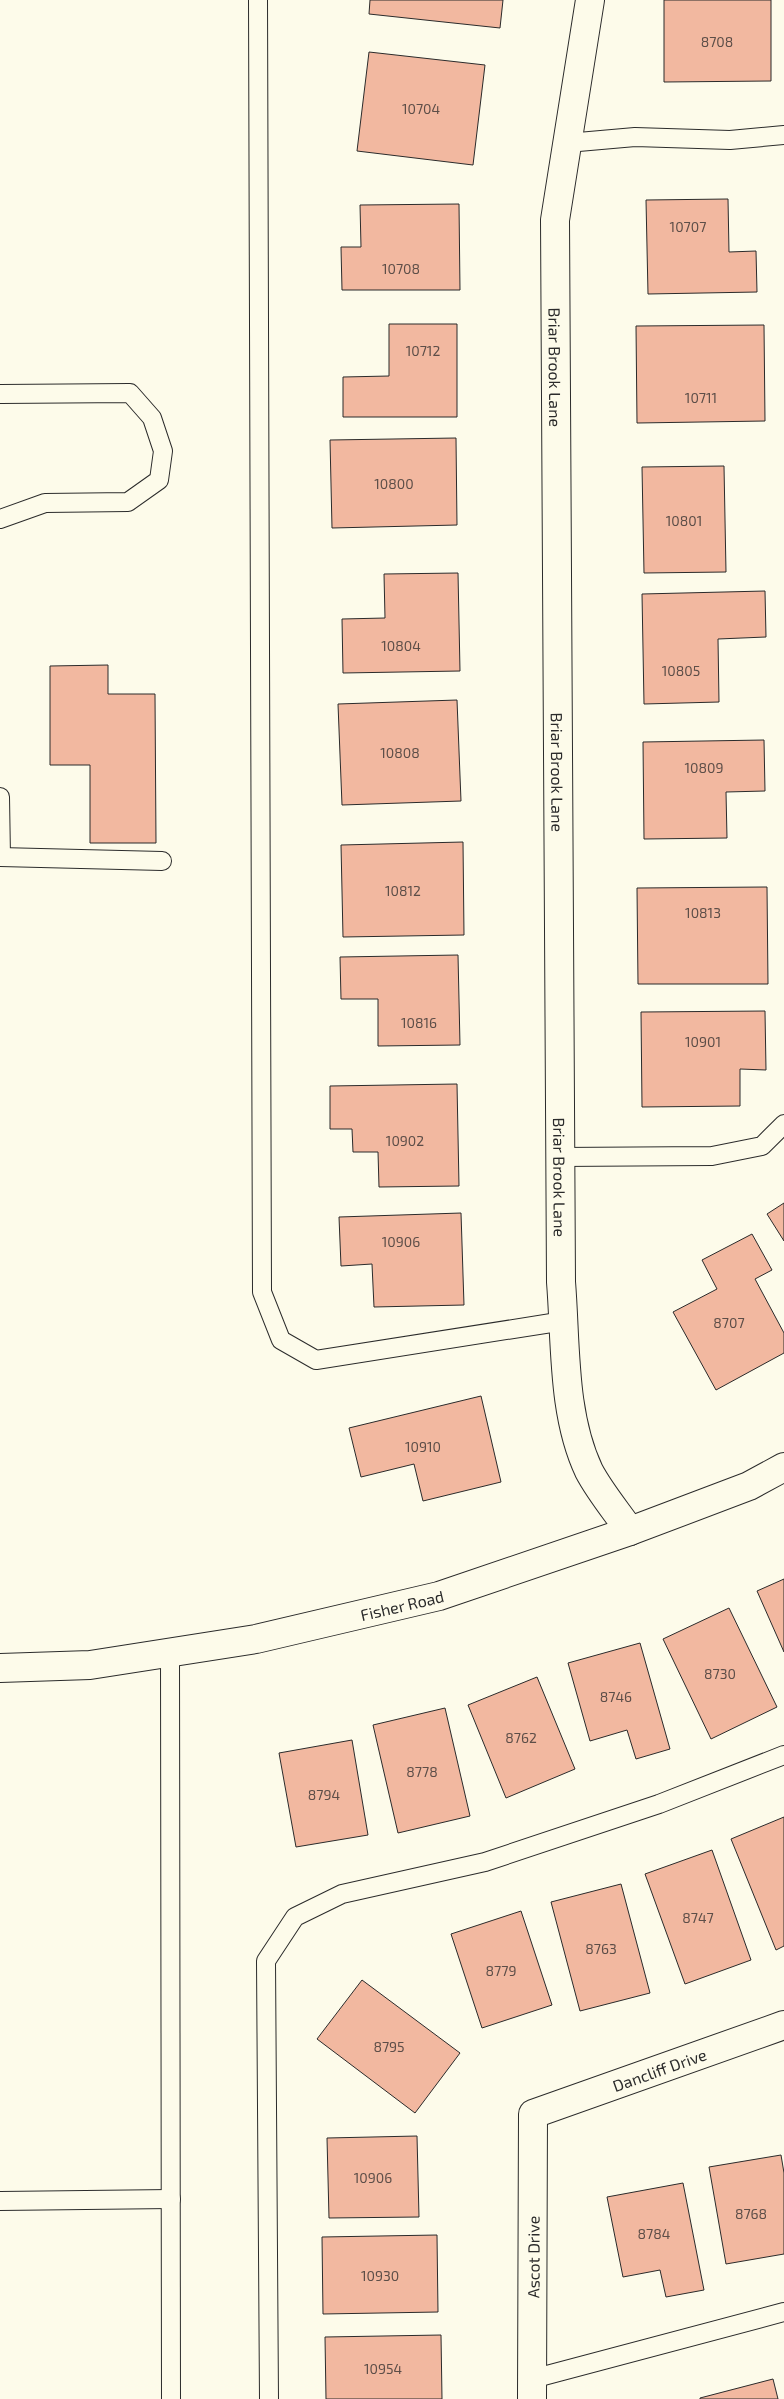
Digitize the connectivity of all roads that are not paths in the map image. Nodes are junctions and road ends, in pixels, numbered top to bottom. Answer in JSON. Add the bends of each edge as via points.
{"nodes":[{"id":1,"x":258,"y":0,"type":"edge"},
{"id":2,"x":590,"y":0,"type":"edge"},
{"id":3,"x":784,"y":135,"type":"edge"},
{"id":4,"x":567,"y":143,"type":"junction"},
{"id":5,"x":0,"y":394,"type":"edge"},
{"id":6,"x":0,"y":519,"type":"edge"},
{"id":7,"x":0,"y":797,"type":"edge"},
{"id":8,"x":1,"y":857,"type":"edge"},
{"id":9,"x":162,"y":861,"type":"dead end"},
{"id":10,"x":784,"y":1124,"type":"edge"},
{"id":11,"x":559,"y":1157,"type":"junction"},
{"id":12,"x":564,"y":1321,"type":"junction"},
{"id":13,"x":784,"y":1467,"type":"edge"},
{"id":14,"x":630,"y":1531,"type":"junction"},
{"id":15,"x":170,"y":1652,"type":"junction"},
{"id":16,"x":0,"y":1668,"type":"edge"},
{"id":17,"x":784,"y":1755,"type":"edge"},
{"id":18,"x":784,"y":2025,"type":"edge"},
{"id":19,"x":533,"y":2114,"type":"joint"},
{"id":20,"x":171,"y":2199,"type":"junction"},
{"id":21,"x":0,"y":2201,"type":"edge"},
{"id":22,"x":784,"y":2312,"type":"edge"},
{"id":23,"x":532,"y":2389,"type":"edge"},
{"id":24,"x":171,"y":2399,"type":"edge"},
{"id":25,"x":269,"y":2399,"type":"edge"}],
"edges":[{"from":1,"to":12,"type":"lane","via":[[262,1292],[281,1340],[316,1360]]},
{"from":2,"to":4,"type":"street","name":"Briar Brook Lane"},
{"from":3,"to":4,"type":"lane","via":[[730,140],[635,137]]},
{"from":4,"to":11,"type":"street","name":"Briar Brook Lane","via":[[555,220]]},
{"from":5,"to":6,"type":"lane","via":[[130,393],[152,418],[163,451],[159,480],[128,502],[45,503]]},
{"from":7,"to":8,"type":"lane"},
{"from":8,"to":9,"type":"lane"},
{"from":10,"to":11,"type":"lane","via":[[762,1146],[712,1156]]},
{"from":11,"to":12,"type":"street","name":"Briar Brook Lane"},
{"from":12,"to":14,"type":"street","name":"Briar Brook Lane","via":[[576,1438],[590,1472]]},
{"from":13,"to":14,"type":"street","name":"Fisher Road","via":[[749,1486]]},
{"from":14,"to":15,"type":"street","name":"Fisher Road","via":[[439,1596],[256,1638]]},
{"from":15,"to":16,"type":"street","name":"Fisher Road","via":[[90,1665]]},
{"from":15,"to":20,"type":"lane"},
{"from":17,"to":25,"type":"lane","via":[[660,1804],[485,1862],[342,1894],[295,1918],[266,1961]]},
{"from":18,"to":19,"type":"street","name":"Dancliff Drive"},
{"from":19,"to":23,"type":"street","name":"Ascot Drive"},
{"from":20,"to":21,"type":"lane"},
{"from":20,"to":24,"type":"lane"},
{"from":22,"to":23,"type":"lane"}]}
